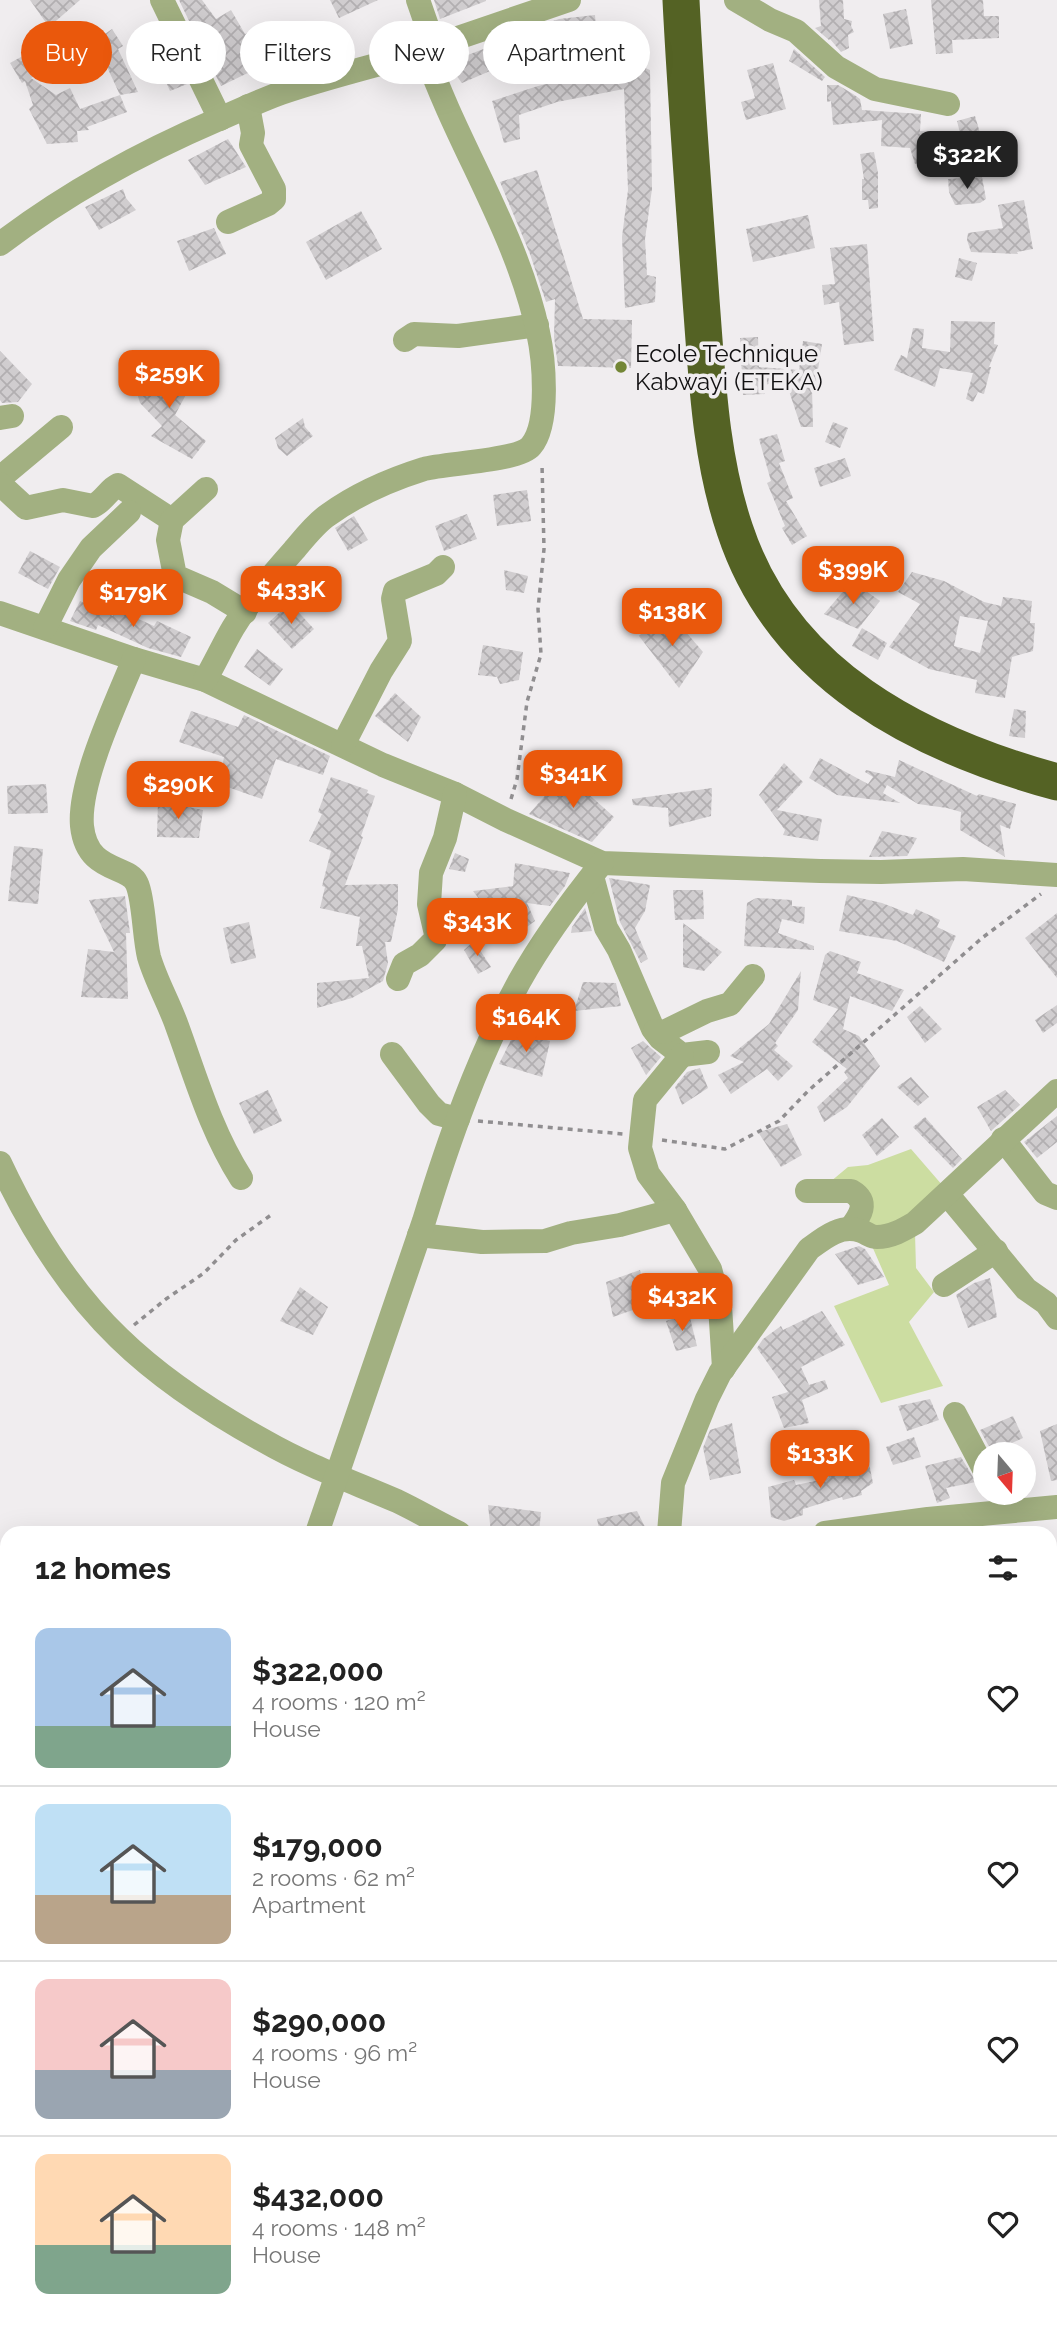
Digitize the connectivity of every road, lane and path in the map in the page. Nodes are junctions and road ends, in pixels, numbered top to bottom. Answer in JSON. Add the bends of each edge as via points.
{"nodes":[{"id":1,"x":162,"y":0,"type":"edge"},
{"id":2,"x":418,"y":0,"type":"edge"},
{"id":3,"x":569,"y":0,"type":"edge"},
{"id":4,"x":681,"y":0,"type":"edge"},
{"id":5,"x":736,"y":0,"type":"edge"},
{"id":6,"x":528,"y":5,"type":"edge"},
{"id":7,"x":423,"y":21,"type":"edge"},
{"id":8,"x":469,"y":31,"type":"edge"},
{"id":9,"x":369,"y":67,"type":"edge"},
{"id":10,"x":441,"y":84,"type":"edge"},
{"id":11,"x":948,"y":104,"type":"dead end"},
{"id":12,"x":248,"y":106,"type":"junction"},
{"id":13,"x":220,"y":119,"type":"junction"},
{"id":14,"x":228,"y":222,"type":"dead end"},
{"id":15,"x":0,"y":244,"type":"edge"},
{"id":16,"x":537,"y":325,"type":"junction"},
{"id":17,"x":405,"y":340,"type":"dead end"},
{"id":18,"x":61,"y":427,"type":"dead end"},
{"id":19,"x":542,"y":460,"type":"dead end"},
{"id":20,"x":0,"y":478,"type":"edge"},
{"id":21,"x":0,"y":484,"type":"edge"},
{"id":22,"x":206,"y":489,"type":"dead end"},
{"id":23,"x":128,"y":512,"type":"dead end"},
{"id":24,"x":172,"y":520,"type":"junction"},
{"id":25,"x":443,"y":568,"type":"dead end"},
{"id":26,"x":245,"y":612,"type":"junction"},
{"id":27,"x":0,"y":613,"type":"edge"},
{"id":28,"x":45,"y":628,"type":"junction"},
{"id":29,"x":134,"y":659,"type":"junction"},
{"id":30,"x":205,"y":680,"type":"junction"},
{"id":31,"x":342,"y":745,"type":"junction"},
{"id":32,"x":1057,"y":782,"type":"edge"},
{"id":33,"x":455,"y":794,"type":"junction"},
{"id":34,"x":506,"y":820,"type":"junction"},
{"id":35,"x":597,"y":869,"type":"junction"},
{"id":36,"x":1052,"y":883,"type":"edge"},
{"id":37,"x":752,"y":976,"type":"dead end"},
{"id":38,"x":398,"y":979,"type":"dead end"},
{"id":39,"x":655,"y":1031,"type":"junction"},
{"id":40,"x":708,"y":1052,"type":"dead end"},
{"id":41,"x":392,"y":1054,"type":"dead end"},
{"id":42,"x":682,"y":1055,"type":"junction"},
{"id":43,"x":1057,"y":1091,"type":"edge"},
{"id":44,"x":458,"y":1119,"type":"junction"},
{"id":45,"x":642,"y":1137,"type":"junction"},
{"id":46,"x":1003,"y":1139,"type":"junction"},
{"id":47,"x":0,"y":1163,"type":"edge"},
{"id":48,"x":241,"y":1178,"type":"dead end"},
{"id":49,"x":807,"y":1191,"type":"dead end"},
{"id":50,"x":947,"y":1194,"type":"junction"},
{"id":51,"x":1057,"y":1199,"type":"edge"},
{"id":52,"x":676,"y":1210,"type":"junction"},
{"id":53,"x":271,"y":1215,"type":"dead end"},
{"id":54,"x":850,"y":1229,"type":"junction"},
{"id":55,"x":419,"y":1235,"type":"junction"},
{"id":56,"x":996,"y":1251,"type":"junction"},
{"id":57,"x":944,"y":1285,"type":"dead end"},
{"id":58,"x":1057,"y":1318,"type":"edge"},
{"id":59,"x":119,"y":1338,"type":"junction"},
{"id":60,"x":724,"y":1368,"type":"junction"},
{"id":61,"x":955,"y":1414,"type":"dead end"},
{"id":62,"x":973,"y":1448,"type":"edge"},
{"id":63,"x":337,"y":1476,"type":"junction"},
{"id":64,"x":984,"y":1505,"type":"edge"},
{"id":65,"x":1035,"y":1505,"type":"edge"},
{"id":66,"x":1057,"y":1507,"type":"edge"},
{"id":67,"x":319,"y":1526,"type":"edge"},
{"id":68,"x":445,"y":1526,"type":"edge"},
{"id":69,"x":670,"y":1526,"type":"edge"},
{"id":70,"x":865,"y":1526,"type":"edge"}],
"edges":[{"from":1,"to":13,"type":"street"},
{"from":2,"to":7,"type":"street"},
{"from":3,"to":6,"type":"street"},
{"from":4,"to":32,"type":"highway","via":[[706,372],[723,485],[746,561],[783,622],[841,681],[905,725],[938,741]]},
{"from":5,"to":11,"type":"street","via":[[796,31],[836,66],[875,89]]},
{"from":6,"to":8,"type":"street"},
{"from":9,"to":12,"type":"street"},
{"from":10,"to":16,"type":"street","via":[[454,125],[506,236]]},
{"from":12,"to":13,"type":"street"},
{"from":12,"to":14,"type":"street","via":[[251,145],[274,189],[274,199]]},
{"from":13,"to":15,"type":"street","via":[[87,184]]},
{"from":16,"to":17,"type":"street","via":[[458,336],[414,334]]},
{"from":16,"to":26,"type":"street","via":[[544,379],[541,420],[532,446],[510,456],[426,468],[362,493],[326,516]]},
{"from":18,"to":20,"type":"street"},
{"from":19,"to":34,"type":"path","via":[[541,654],[527,702],[517,779]]},
{"from":21,"to":24,"type":"street","via":[[26,508],[63,500],[93,506],[118,485]]},
{"from":22,"to":24,"type":"street"},
{"from":23,"to":28,"type":"street","via":[[91,548]]},
{"from":24,"to":26,"type":"street","via":[[168,540],[175,576]]},
{"from":25,"to":31,"type":"street","via":[[395,591],[400,641]]},
{"from":26,"to":30,"type":"street"},
{"from":27,"to":28,"type":"street"},
{"from":28,"to":29,"type":"street"},
{"from":29,"to":30,"type":"street"},
{"from":29,"to":48,"type":"street","via":[[89,778],[82,826],[97,859],[138,885],[145,940],[158,982],[201,1098]]},
{"from":30,"to":31,"type":"street"},
{"from":31,"to":33,"type":"street"},
{"from":33,"to":34,"type":"street"},
{"from":33,"to":38,"type":"street","via":[[431,873],[429,904],[435,940],[404,964]]},
{"from":34,"to":35,"type":"street"},
{"from":35,"to":36,"type":"street","via":[[963,869]]},
{"from":35,"to":39,"type":"street","via":[[608,932]]},
{"from":35,"to":44,"type":"street","via":[[520,981],[484,1052]]},
{"from":36,"to":45,"type":"path","via":[[982,938],[779,1121],[726,1149]]},
{"from":37,"to":39,"type":"street","via":[[730,1004],[664,1032]]},
{"from":39,"to":42,"type":"street"},
{"from":40,"to":42,"type":"street"},
{"from":41,"to":44,"type":"street","via":[[439,1114]]},
{"from":42,"to":45,"type":"street","via":[[645,1100]]},
{"from":43,"to":46,"type":"street"},
{"from":44,"to":45,"type":"path"},
{"from":44,"to":55,"type":"street"},
{"from":45,"to":52,"type":"street","via":[[639,1148],[644,1166]]},
{"from":46,"to":50,"type":"street"},
{"from":46,"to":51,"type":"street","via":[[1045,1193]]},
{"from":47,"to":59,"type":"street","via":[[34,1233]]},
{"from":49,"to":54,"type":"street","via":[[858,1194],[863,1206]]},
{"from":50,"to":54,"type":"street","via":[[915,1223],[894,1234],[875,1237]]},
{"from":50,"to":56,"type":"street"},
{"from":52,"to":55,"type":"street","via":[[545,1241],[482,1242]]},
{"from":52,"to":60,"type":"street","via":[[710,1269],[720,1306]]},
{"from":53,"to":59,"type":"path"},
{"from":54,"to":60,"type":"street","via":[[828,1234],[810,1249]]},
{"from":55,"to":63,"type":"street"},
{"from":56,"to":57,"type":"street"},
{"from":56,"to":58,"type":"street"},
{"from":59,"to":63,"type":"street","via":[[212,1410],[267,1443]]},
{"from":60,"to":69,"type":"street","via":[[673,1483]]},
{"from":61,"to":62,"type":"street"},
{"from":63,"to":67,"type":"street"},
{"from":63,"to":68,"type":"street"},
{"from":64,"to":70,"type":"street"},
{"from":65,"to":66,"type":"street"}]}
